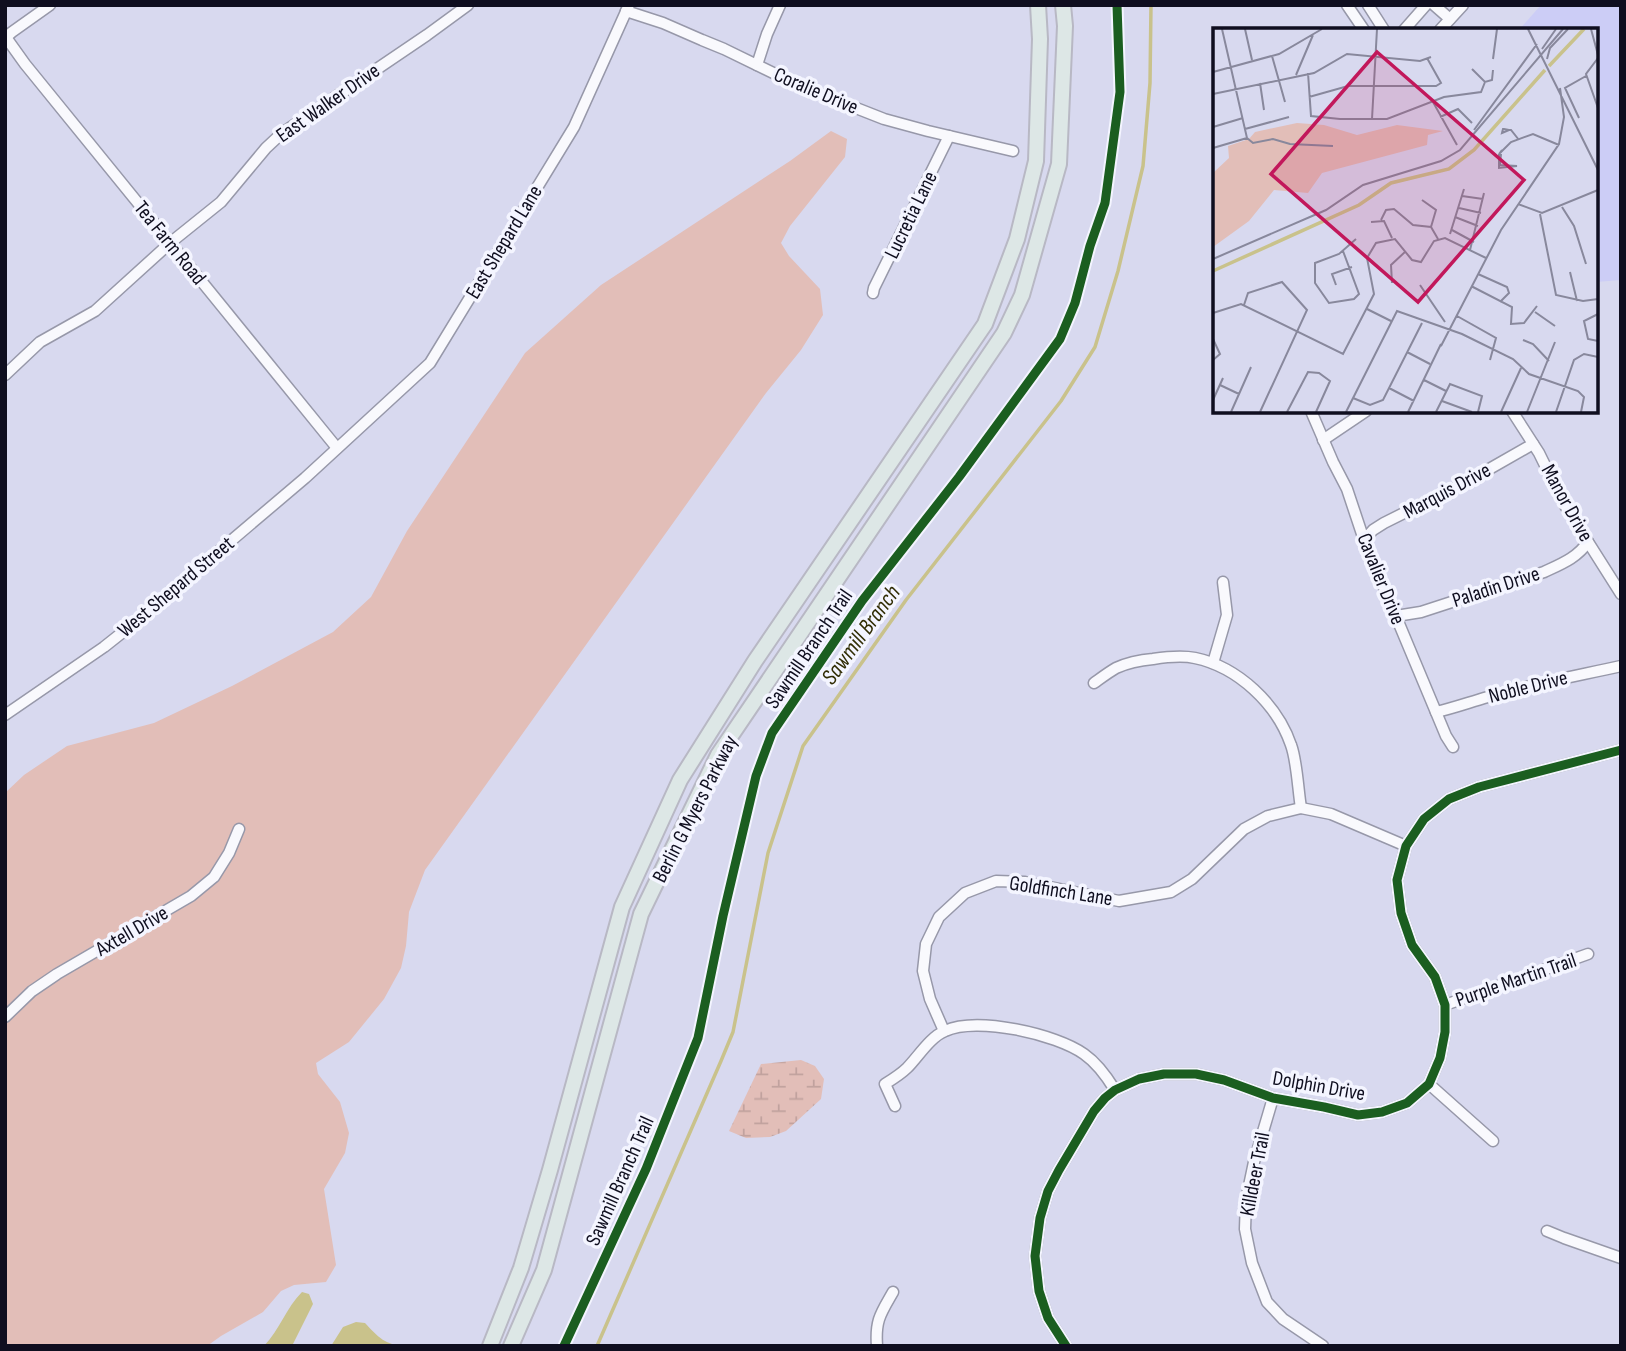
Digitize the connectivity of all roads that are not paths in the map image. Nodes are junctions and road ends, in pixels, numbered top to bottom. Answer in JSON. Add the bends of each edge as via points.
{"nodes":[{"id":1,"x":50,"y":5,"type":"edge"},
{"id":2,"x":468,"y":5,"type":"edge"},
{"id":3,"x":780,"y":5,"type":"edge"},
{"id":4,"x":1038,"y":5,"type":"edge"},
{"id":5,"x":1063,"y":5,"type":"edge"},
{"id":6,"x":1347,"y":5,"type":"edge"},
{"id":7,"x":1368,"y":5,"type":"edge"},
{"id":8,"x":1426,"y":5,"type":"edge"},
{"id":9,"x":1434,"y":5,"type":"edge"},
{"id":10,"x":1462,"y":5,"type":"edge"},
{"id":11,"x":628,"y":8,"type":"edge"},
{"id":12,"x":1450,"y":19,"type":"junction"},
{"id":13,"x":1363,"y":28,"type":"edge"},
{"id":14,"x":1383,"y":28,"type":"edge"},
{"id":15,"x":1406,"y":28,"type":"edge"},
{"id":16,"x":1442,"y":28,"type":"edge"},
{"id":17,"x":6,"y":37,"type":"edge"},
{"id":18,"x":757,"y":65,"type":"junction"},
{"id":19,"x":949,"y":136,"type":"junction"},
{"id":20,"x":1013,"y":151,"type":"dead end"},
{"id":21,"x":170,"y":243,"type":"junction"},
{"id":22,"x":873,"y":293,"type":"dead end"},
{"id":23,"x":985,"y":324,"type":"junction"},
{"id":24,"x":1004,"y":333,"type":"junction"},
{"id":25,"x":5,"y":375,"type":"edge"},
{"id":26,"x":1312,"y":413,"type":"edge"},
{"id":27,"x":1363,"y":413,"type":"edge"},
{"id":28,"x":1514,"y":413,"type":"edge"},
{"id":29,"x":1323,"y":440,"type":"junction"},
{"id":30,"x":1533,"y":444,"type":"junction"},
{"id":31,"x":337,"y":448,"type":"junction"},
{"id":32,"x":1364,"y":540,"type":"junction"},
{"id":33,"x":1588,"y":542,"type":"junction"},
{"id":34,"x":1223,"y":582,"type":"dead end"},
{"id":35,"x":1621,"y":594,"type":"edge"},
{"id":36,"x":1396,"y":615,"type":"junction"},
{"id":37,"x":1213,"y":663,"type":"junction"},
{"id":38,"x":1621,"y":666,"type":"edge"},
{"id":39,"x":1094,"y":683,"type":"dead end"},
{"id":40,"x":1436,"y":712,"type":"junction"},
{"id":41,"x":5,"y":715,"type":"edge"},
{"id":42,"x":1452,"y":747,"type":"dead end"},
{"id":43,"x":1621,"y":750,"type":"edge"},
{"id":44,"x":1301,"y":808,"type":"junction"},
{"id":45,"x":240,"y":829,"type":"dead end"},
{"id":46,"x":1406,"y":846,"type":"junction"},
{"id":47,"x":1588,"y":954,"type":"dead end"},
{"id":48,"x":1445,"y":1004,"type":"junction"},
{"id":49,"x":5,"y":1017,"type":"edge"},
{"id":50,"x":944,"y":1031,"type":"junction"},
{"id":51,"x":1429,"y":1084,"type":"junction"},
{"id":52,"x":1115,"y":1090,"type":"junction"},
{"id":53,"x":1273,"y":1098,"type":"junction"},
{"id":54,"x":895,"y":1106,"type":"dead end"},
{"id":55,"x":1493,"y":1141,"type":"dead end"},
{"id":56,"x":1547,"y":1231,"type":"dead end"},
{"id":57,"x":1621,"y":1258,"type":"edge"},
{"id":58,"x":893,"y":1292,"type":"dead end"},
{"id":59,"x":490,"y":1346,"type":"edge"},
{"id":60,"x":511,"y":1346,"type":"edge"},
{"id":61,"x":877,"y":1346,"type":"edge"},
{"id":62,"x":1066,"y":1346,"type":"edge"},
{"id":63,"x":1323,"y":1346,"type":"edge"}],
"edges":[{"from":1,"to":17,"type":"street"},
{"from":2,"to":21,"type":"street","name":"East Walker Drive","via":[[281,134],[221,202]]},
{"from":3,"to":18,"type":"street"},
{"from":4,"to":23,"type":"main road","name":"Berlin G Myers Parkway","via":[[1036,161],[1017,239]]},
{"from":5,"to":24,"type":"main road","name":"Berlin G Myers Parkway","via":[[1059,164],[1022,295]]},
{"from":6,"to":13,"type":"street"},
{"from":7,"to":14,"type":"street"},
{"from":8,"to":15,"type":"street"},
{"from":9,"to":12,"type":"street"},
{"from":10,"to":12,"type":"street"},
{"from":11,"to":18,"type":"street","name":"Coralie Drive"},
{"from":11,"to":31,"type":"street","name":"East Shepard Lane","via":[[574,127],[430,363]]},
{"from":12,"to":16,"type":"street"},
{"from":17,"to":21,"type":"street","name":"Tea Farm Road"},
{"from":18,"to":19,"type":"street","name":"Coralie Drive","via":[[827,98]]},
{"from":19,"to":20,"type":"street","name":"Coralie Drive"},
{"from":19,"to":22,"type":"street","name":"Lucretia Lane"},
{"from":21,"to":25,"type":"street","name":"East Walker Drive","via":[[96,311],[40,342]]},
{"from":21,"to":31,"type":"street","name":"Tea Farm Road"},
{"from":23,"to":24,"type":"main road"},
{"from":23,"to":59,"type":"main road","name":"Berlin G Myers Parkway","via":[[755,661],[680,780],[622,907],[521,1268]]},
{"from":24,"to":60,"type":"main road","name":"Berlin G Myers Parkway","via":[[718,755],[641,914],[544,1270]]},
{"from":26,"to":29,"type":"street","name":"Cavalier Drive"},
{"from":27,"to":29,"type":"street"},
{"from":28,"to":30,"type":"street","name":"Manor Drive"},
{"from":29,"to":32,"type":"street","name":"Cavalier Drive","via":[[1347,489]]},
{"from":30,"to":32,"type":"street","name":"Marquis Drive","via":[[1384,523]]},
{"from":30,"to":33,"type":"street","name":"Manor Drive"},
{"from":31,"to":41,"type":"street","name":"West Shepard Street","via":[[133,624]]},
{"from":32,"to":36,"type":"street","name":"Cavalier Drive"},
{"from":33,"to":35,"type":"street","name":"Manor Drive"},
{"from":33,"to":36,"type":"street","name":"Paladin Drive","via":[[1578,554],[1544,572],[1421,612]]},
{"from":34,"to":37,"type":"street","via":[[1227,615]]},
{"from":36,"to":40,"type":"street","name":"Cavalier Drive"},
{"from":37,"to":39,"type":"street","via":[[1193,657],[1142,660],[1116,668]]},
{"from":37,"to":44,"type":"street","via":[[1237,676],[1280,721],[1292,747]]},
{"from":38,"to":40,"type":"street","name":"Noble Drive"},
{"from":40,"to":42,"type":"street","name":"Cavalier Drive"},
{"from":43,"to":46,"type":"street","via":[[1449,799],[1424,819]]},
{"from":44,"to":46,"type":"street","name":"Goldfinch Lane","via":[[1331,814]]},
{"from":44,"to":50,"type":"street","name":"Goldfinch Lane","via":[[1268,816],[1244,829],[1192,879],[1171,892],[1119,901],[1025,882],[996,881],[965,893],[939,917],[926,944],[923,971]]},
{"from":45,"to":49,"type":"street","name":"Axtell Drive","via":[[214,877],[191,896],[58,974]]},
{"from":46,"to":48,"type":"street","via":[[1397,880],[1401,913],[1412,945],[1435,977]]},
{"from":47,"to":48,"type":"street","name":"Purple Martin Trail"},
{"from":48,"to":51,"type":"street","via":[[1440,1058]]},
{"from":50,"to":52,"type":"street","via":[[995,1025],[1060,1041],[1086,1055]]},
{"from":50,"to":54,"type":"street","via":[[886,1084]]},
{"from":51,"to":53,"type":"street","name":"Dolphin Drive","via":[[1407,1103],[1358,1115]]},
{"from":51,"to":55,"type":"street"},
{"from":52,"to":53,"type":"street","name":"Dolphin Drive","via":[[1164,1074],[1196,1074]]},
{"from":52,"to":62,"type":"street","name":"Dolphin Drive","via":[[1094,1111],[1064,1160],[1040,1217],[1035,1256],[1039,1291],[1048,1318]]},
{"from":53,"to":63,"type":"street","name":"Killdeer Trail","via":[[1246,1200],[1247,1241],[1267,1302]]},
{"from":56,"to":57,"type":"street"},
{"from":58,"to":61,"type":"street","via":[[878,1318]]}]}
